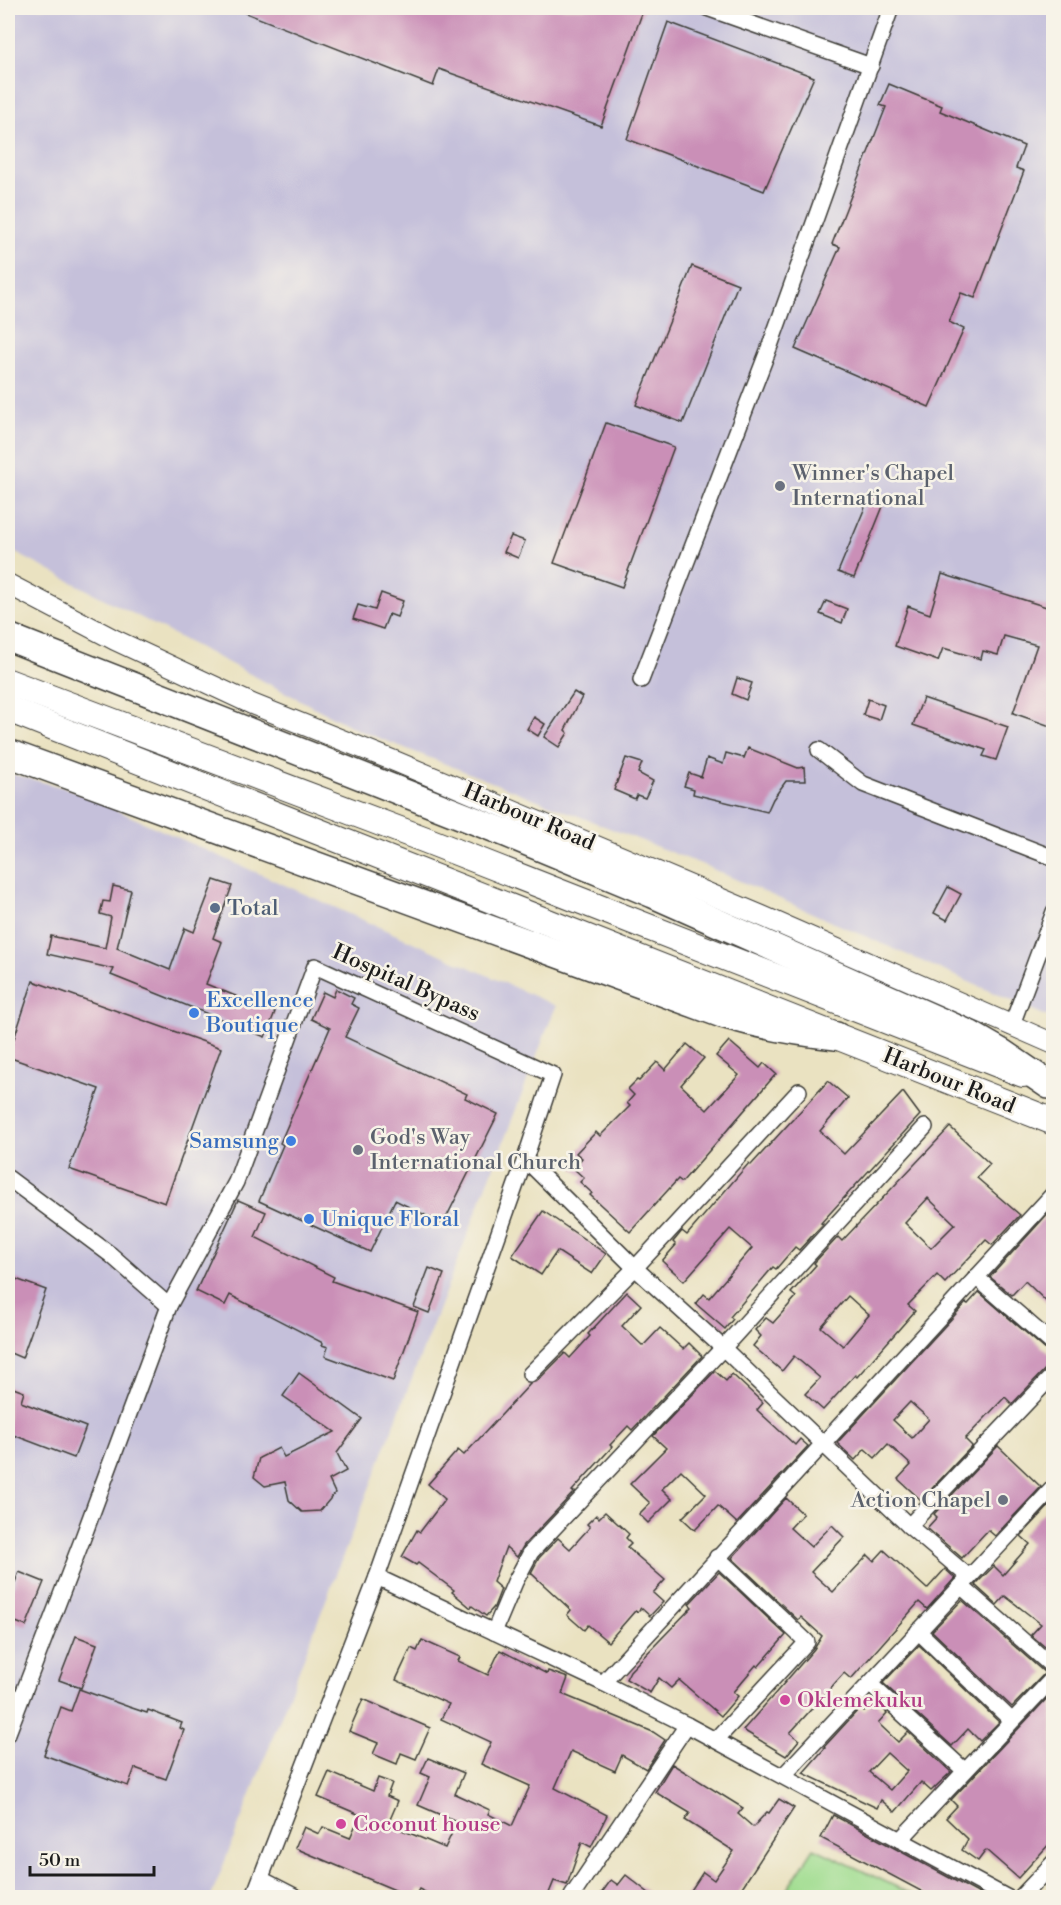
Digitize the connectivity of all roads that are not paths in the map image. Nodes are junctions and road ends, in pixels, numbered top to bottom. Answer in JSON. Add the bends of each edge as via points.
{"nodes":[{"id":1,"x":707,"y":8,"type":"edge"},
{"id":2,"x":891,"y":8,"type":"edge"},
{"id":3,"x":871,"y":66,"type":"junction"},
{"id":4,"x":8,"y":584,"type":"edge"},
{"id":5,"x":11,"y":637,"type":"edge"},
{"id":6,"x":641,"y":680,"type":"dead end"},
{"id":7,"x":8,"y":682,"type":"edge"},
{"id":8,"x":8,"y":709,"type":"edge"},
{"id":9,"x":819,"y":750,"type":"dead end"},
{"id":10,"x":8,"y":753,"type":"edge"},
{"id":11,"x":1053,"y":858,"type":"edge"},
{"id":12,"x":1053,"y":912,"type":"edge"},
{"id":13,"x":1011,"y":1027,"type":"junction"},
{"id":14,"x":836,"y":1036,"type":"junction"},
{"id":15,"x":1053,"y":1044,"type":"edge"},
{"id":16,"x":1051,"y":1086,"type":"edge"},
{"id":17,"x":799,"y":1091,"type":"dead end"},
{"id":18,"x":1053,"y":1122,"type":"edge"},
{"id":19,"x":925,"y":1127,"type":"dead end"},
{"id":20,"x":525,"y":1159,"type":"junction"},
{"id":21,"x":8,"y":1178,"type":"edge"},
{"id":22,"x":1053,"y":1193,"type":"edge"},
{"id":23,"x":635,"y":1268,"type":"junction"},
{"id":24,"x":976,"y":1277,"type":"junction"},
{"id":25,"x":169,"y":1306,"type":"junction"},
{"id":26,"x":1053,"y":1345,"type":"edge"},
{"id":27,"x":723,"y":1348,"type":"junction"},
{"id":28,"x":530,"y":1374,"type":"dead end"},
{"id":29,"x":1053,"y":1374,"type":"edge"},
{"id":30,"x":822,"y":1442,"type":"junction"},
{"id":31,"x":1053,"y":1487,"type":"edge"},
{"id":32,"x":909,"y":1526,"type":"junction"},
{"id":33,"x":717,"y":1557,"type":"junction"},
{"id":34,"x":377,"y":1577,"type":"junction"},
{"id":35,"x":965,"y":1582,"type":"junction"},
{"id":36,"x":918,"y":1631,"type":"junction"},
{"id":37,"x":494,"y":1632,"type":"junction"},
{"id":38,"x":1053,"y":1668,"type":"edge"},
{"id":39,"x":1053,"y":1677,"type":"edge"},
{"id":40,"x":603,"y":1683,"type":"junction"},
{"id":41,"x":870,"y":1684,"type":"junction"},
{"id":42,"x":1011,"y":1720,"type":"junction"},
{"id":43,"x":687,"y":1725,"type":"junction"},
{"id":44,"x":8,"y":1733,"type":"edge"},
{"id":45,"x":716,"y":1740,"type":"junction"},
{"id":46,"x":964,"y":1771,"type":"junction"},
{"id":47,"x":783,"y":1776,"type":"junction"},
{"id":48,"x":900,"y":1840,"type":"junction"},
{"id":49,"x":1053,"y":1862,"type":"edge"},
{"id":50,"x":261,"y":1879,"type":"junction"},
{"id":51,"x":572,"y":1896,"type":"edge"},
{"id":52,"x":253,"y":1898,"type":"edge"},
{"id":53,"x":298,"y":1898,"type":"edge"},
{"id":54,"x":1008,"y":1898,"type":"edge"},
{"id":55,"x":1020,"y":1898,"type":"edge"}],
"edges":[{"from":1,"to":3,"type":"street"},
{"from":2,"to":3,"type":"street"},
{"from":3,"to":6,"type":"street","via":[[771,343]]},
{"from":4,"to":13,"type":"street","name":"Harbour Road","via":[[115,640],[252,704],[751,911]]},
{"from":5,"to":16,"type":"highway","via":[[642,890],[969,1034]]},
{"from":7,"to":16,"type":"highway","name":"Harbour Road","via":[[426,840]]},
{"from":8,"to":14,"type":"highway","name":"Harbour Road"},
{"from":9,"to":11,"type":"street","via":[[863,784]]},
{"from":10,"to":14,"type":"highway","via":[[722,1014],[793,1031]]},
{"from":12,"to":13,"type":"street"},
{"from":13,"to":15,"type":"street","name":"Harbour Road"},
{"from":14,"to":18,"type":"highway","name":"Harbour Road"},
{"from":17,"to":23,"type":"street"},
{"from":19,"to":27,"type":"street"},
{"from":20,"to":23,"type":"street"},
{"from":20,"to":25,"type":"street","name":"Hospital Bypass","via":[[553,1075],[315,966],[236,1182]]},
{"from":20,"to":34,"type":"street"},
{"from":21,"to":25,"type":"street","via":[[111,1255]]},
{"from":22,"to":24,"type":"street"},
{"from":23,"to":27,"type":"street"},
{"from":23,"to":28,"type":"street"},
{"from":24,"to":26,"type":"street"},
{"from":24,"to":30,"type":"street"},
{"from":25,"to":44,"type":"street"},
{"from":27,"to":30,"type":"street"},
{"from":27,"to":37,"type":"street","via":[[531,1552]]},
{"from":29,"to":32,"type":"street"},
{"from":30,"to":32,"type":"street"},
{"from":30,"to":33,"type":"street"},
{"from":31,"to":35,"type":"street"},
{"from":32,"to":35,"type":"street"},
{"from":33,"to":40,"type":"street"},
{"from":33,"to":45,"type":"street","via":[[807,1642]]},
{"from":34,"to":37,"type":"street"},
{"from":34,"to":50,"type":"street"},
{"from":35,"to":36,"type":"street"},
{"from":35,"to":38,"type":"street"},
{"from":36,"to":41,"type":"street"},
{"from":36,"to":42,"type":"street"},
{"from":37,"to":40,"type":"street"},
{"from":39,"to":42,"type":"street"},
{"from":40,"to":43,"type":"street"},
{"from":41,"to":46,"type":"street"},
{"from":41,"to":47,"type":"street"},
{"from":42,"to":46,"type":"street"},
{"from":43,"to":45,"type":"street"},
{"from":43,"to":51,"type":"street"},
{"from":45,"to":47,"type":"street"},
{"from":46,"to":48,"type":"street"},
{"from":47,"to":48,"type":"street"},
{"from":48,"to":54,"type":"street"},
{"from":49,"to":55,"type":"street"},
{"from":50,"to":52,"type":"street"},
{"from":50,"to":53,"type":"street"}]}
